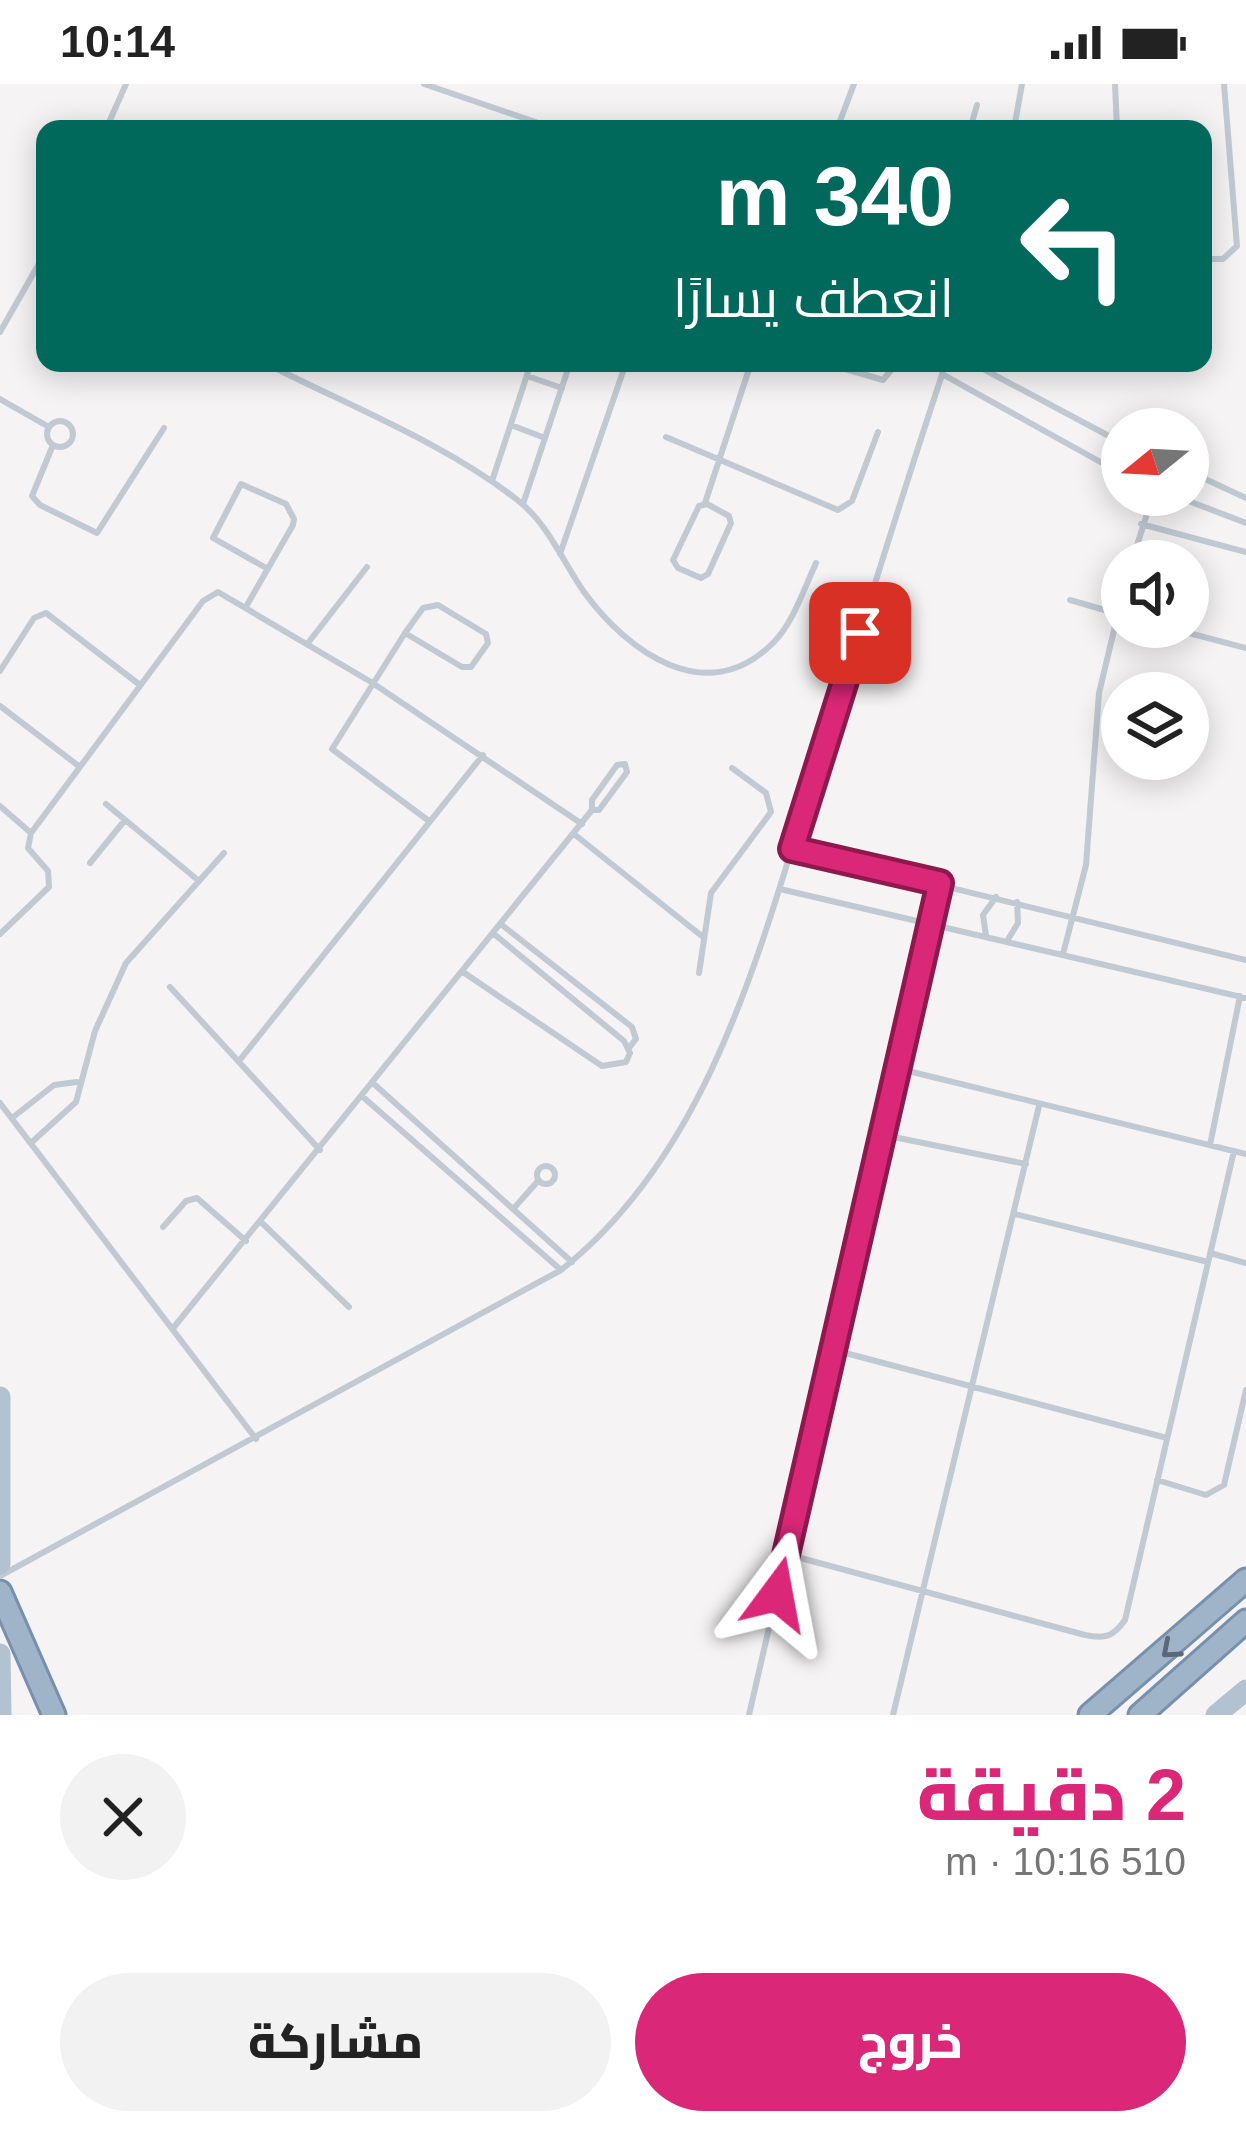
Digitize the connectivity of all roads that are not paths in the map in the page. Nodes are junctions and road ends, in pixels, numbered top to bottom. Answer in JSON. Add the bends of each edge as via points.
{"nodes":[{"id":1,"x":126,"y":84,"type":"edge"},
{"id":2,"x":424,"y":84,"type":"edge"},
{"id":3,"x":854,"y":84,"type":"edge"},
{"id":4,"x":1022,"y":84,"type":"edge"},
{"id":5,"x":1115,"y":84,"type":"edge"},
{"id":6,"x":1224,"y":84,"type":"edge"},
{"id":7,"x":977,"y":105,"type":"dead end"},
{"id":8,"x":110,"y":120,"type":"edge"},
{"id":9,"x":530,"y":120,"type":"edge"},
{"id":10,"x":840,"y":120,"type":"edge"},
{"id":11,"x":973,"y":120,"type":"edge"},
{"id":12,"x":1016,"y":120,"type":"edge"},
{"id":13,"x":1117,"y":120,"type":"edge"},
{"id":14,"x":1212,"y":259,"type":"edge"},
{"id":15,"x":36,"y":269,"type":"edge"},
{"id":16,"x":0,"y":332,"type":"edge"},
{"id":17,"x":282,"y":372,"type":"edge"},
{"id":18,"x":528,"y":372,"type":"edge"},
{"id":19,"x":567,"y":372,"type":"edge"},
{"id":20,"x":623,"y":372,"type":"edge"},
{"id":21,"x":748,"y":372,"type":"edge"},
{"id":22,"x":856,"y":372,"type":"edge"},
{"id":23,"x":890,"y":372,"type":"edge"},
{"id":24,"x":989,"y":372,"type":"edge"},
{"id":25,"x":942,"y":374,"type":"joint"},
{"id":26,"x":527,"y":376,"type":"junction"},
{"id":27,"x":562,"y":388,"type":"junction"},
{"id":28,"x":0,"y":399,"type":"edge"},
{"id":29,"x":511,"y":425,"type":"junction"},
{"id":30,"x":49,"y":428,"type":"junction"},
{"id":31,"x":164,"y":428,"type":"dead end"},
{"id":32,"x":878,"y":432,"type":"dead end"},
{"id":33,"x":1101,"y":432,"type":"edge"},
{"id":34,"x":666,"y":437,"type":"dead end"},
{"id":35,"x":545,"y":438,"type":"junction"},
{"id":36,"x":53,"y":446,"type":"junction"},
{"id":37,"x":718,"y":461,"type":"junction"},
{"id":38,"x":1101,"y":462,"type":"edge"},
{"id":39,"x":492,"y":481,"type":"junction"},
{"id":40,"x":1209,"y":481,"type":"edge"},
{"id":41,"x":1246,"y":498,"type":"edge"},
{"id":42,"x":705,"y":503,"type":"junction"},
{"id":43,"x":523,"y":504,"type":"junction"},
{"id":44,"x":1209,"y":509,"type":"edge"},
{"id":45,"x":1145,"y":516,"type":"edge"},
{"id":46,"x":1246,"y":523,"type":"edge"},
{"id":47,"x":1142,"y":524,"type":"junction"},
{"id":48,"x":1138,"y":540,"type":"edge"},
{"id":49,"x":1246,"y":552,"type":"edge"},
{"id":50,"x":560,"y":554,"type":"junction"},
{"id":51,"x":816,"y":563,"type":"dead end"},
{"id":52,"x":367,"y":567,"type":"dead end"},
{"id":53,"x":268,"y":569,"type":"junction"},
{"id":54,"x":1070,"y":600,"type":"dead end"},
{"id":55,"x":247,"y":604,"type":"junction"},
{"id":56,"x":1101,"y":609,"type":"edge"},
{"id":57,"x":404,"y":633,"type":"junction"},
{"id":58,"x":1209,"y":638,"type":"edge"},
{"id":59,"x":308,"y":643,"type":"junction"},
{"id":60,"x":1111,"y":648,"type":"edge"},
{"id":61,"x":1246,"y":648,"type":"edge"},
{"id":62,"x":0,"y":670,"type":"edge"},
{"id":63,"x":371,"y":682,"type":"junction"},
{"id":64,"x":140,"y":685,"type":"junction"},
{"id":65,"x":0,"y":706,"type":"edge"},
{"id":66,"x":483,"y":755,"type":"junction"},
{"id":67,"x":80,"y":767,"type":"junction"},
{"id":68,"x":732,"y":768,"type":"dead end"},
{"id":69,"x":106,"y":804,"type":"dead end"},
{"id":70,"x":0,"y":806,"type":"edge"},
{"id":71,"x":592,"y":810,"type":"junction"},
{"id":72,"x":125,"y":820,"type":"junction"},
{"id":73,"x":429,"y":821,"type":"junction"},
{"id":74,"x":582,"y":824,"type":"junction"},
{"id":75,"x":31,"y":832,"type":"junction"},
{"id":76,"x":574,"y":834,"type":"junction"},
{"id":77,"x":792,"y":849,"type":"junction"},
{"id":78,"x":224,"y":853,"type":"dead end"},
{"id":79,"x":90,"y":862,"type":"dead end"},
{"id":80,"x":199,"y":881,"type":"junction"},
{"id":81,"x":940,"y":883,"type":"junction"},
{"id":82,"x":780,"y":889,"type":"junction"},
{"id":83,"x":996,"y":897,"type":"junction"},
{"id":84,"x":1017,"y":902,"type":"junction"},
{"id":85,"x":1073,"y":917,"type":"junction"},
{"id":86,"x":932,"y":922,"type":"junction"},
{"id":87,"x":502,"y":925,"type":"junction"},
{"id":88,"x":0,"y":934,"type":"edge"},
{"id":89,"x":494,"y":934,"type":"junction"},
{"id":90,"x":986,"y":936,"type":"junction"},
{"id":91,"x":704,"y":938,"type":"junction"},
{"id":92,"x":1007,"y":940,"type":"junction"},
{"id":93,"x":1064,"y":954,"type":"junction"},
{"id":94,"x":544,"y":958,"type":"junction"},
{"id":95,"x":1246,"y":960,"type":"edge"},
{"id":96,"x":536,"y":969,"type":"junction"},
{"id":97,"x":464,"y":972,"type":"junction"},
{"id":98,"x":699,"y":973,"type":"dead end"},
{"id":99,"x":170,"y":987,"type":"dead end"},
{"id":100,"x":586,"y":991,"type":"junction"},
{"id":101,"x":1243,"y":997,"type":"edge"},
{"id":102,"x":577,"y":1002,"type":"junction"},
{"id":103,"x":629,"y":1048,"type":"junction"},
{"id":104,"x":239,"y":1061,"type":"junction"},
{"id":105,"x":899,"y":1068,"type":"junction"},
{"id":106,"x":77,"y":1082,"type":"junction"},
{"id":107,"x":374,"y":1084,"type":"junction"},
{"id":108,"x":363,"y":1097,"type":"junction"},
{"id":109,"x":0,"y":1102,"type":"edge"},
{"id":110,"x":1039,"y":1106,"type":"junction"},
{"id":111,"x":12,"y":1118,"type":"junction"},
{"id":112,"x":884,"y":1136,"type":"junction"},
{"id":113,"x":31,"y":1143,"type":"junction"},
{"id":114,"x":1210,"y":1145,"type":"junction"},
{"id":115,"x":320,"y":1150,"type":"junction"},
{"id":116,"x":1234,"y":1151,"type":"junction"},
{"id":117,"x":1246,"y":1154,"type":"edge"},
{"id":118,"x":1026,"y":1164,"type":"junction"},
{"id":119,"x":538,"y":1181,"type":"dead end"},
{"id":120,"x":514,"y":1208,"type":"junction"},
{"id":121,"x":1015,"y":1214,"type":"junction"},
{"id":122,"x":261,"y":1222,"type":"junction"},
{"id":123,"x":163,"y":1227,"type":"dead end"},
{"id":124,"x":245,"y":1241,"type":"junction"},
{"id":125,"x":1209,"y":1257,"type":"junction"},
{"id":126,"x":572,"y":1262,"type":"junction"},
{"id":127,"x":1246,"y":1263,"type":"edge"},
{"id":128,"x":561,"y":1270,"type":"junction"},
{"id":129,"x":349,"y":1307,"type":"dead end"},
{"id":130,"x":174,"y":1327,"type":"junction"},
{"id":131,"x":834,"y":1350,"type":"junction"},
{"id":132,"x":976,"y":1387,"type":"junction"},
{"id":133,"x":1246,"y":1390,"type":"edge"},
{"id":134,"x":0,"y":1397,"type":"edge"},
{"id":135,"x":1167,"y":1438,"type":"junction"},
{"id":136,"x":256,"y":1439,"type":"junction"},
{"id":137,"x":1157,"y":1480,"type":"junction"},
{"id":138,"x":787,"y":1554,"type":"junction"},
{"id":139,"x":0,"y":1564,"type":"edge"},
{"id":140,"x":0,"y":1576,"type":"edge"},
{"id":141,"x":1246,"y":1580,"type":"edge"},
{"id":142,"x":0,"y":1592,"type":"edge"},
{"id":143,"x":923,"y":1592,"type":"junction"},
{"id":144,"x":1246,"y":1621,"type":"edge"},
{"id":145,"x":0,"y":1654,"type":"edge"},
{"id":146,"x":1246,"y":1690,"type":"edge"},
{"id":147,"x":1,"y":1715,"type":"edge"},
{"id":148,"x":54,"y":1715,"type":"edge"},
{"id":149,"x":749,"y":1715,"type":"edge"},
{"id":150,"x":893,"y":1715,"type":"edge"},
{"id":151,"x":1090,"y":1715,"type":"edge"},
{"id":152,"x":1140,"y":1715,"type":"edge"},
{"id":153,"x":1216,"y":1715,"type":"edge"}],
"edges":[{"from":1,"to":8,"type":"lane"},
{"from":2,"to":9,"type":"lane"},
{"from":3,"to":10,"type":"lane"},
{"from":4,"to":12,"type":"lane"},
{"from":5,"to":13,"type":"lane"},
{"from":6,"to":14,"type":"lane","via":[[1237,246]]},
{"from":7,"to":11,"type":"lane"},
{"from":15,"to":16,"type":"lane"},
{"from":17,"to":39,"type":"lane"},
{"from":18,"to":26,"type":"lane"},
{"from":19,"to":27,"type":"lane"},
{"from":20,"to":50,"type":"lane"},
{"from":21,"to":37,"type":"lane"},
{"from":22,"to":23,"type":"lane","via":[[883,380]]},
{"from":24,"to":33,"type":"lane"},
{"from":25,"to":38,"type":"lane"},
{"from":25,"to":77,"type":"lane"},
{"from":26,"to":27,"type":"lane"},
{"from":26,"to":29,"type":"lane"},
{"from":27,"to":35,"type":"lane"},
{"from":28,"to":30,"type":"lane"},
{"from":29,"to":35,"type":"lane"},
{"from":29,"to":39,"type":"lane"},
{"from":30,"to":36,"type":"lane"},
{"from":30,"to":36,"type":"lane","via":[[62,422],[72,431],[68,445]]},
{"from":31,"to":36,"type":"lane","via":[[97,533],[32,496]]},
{"from":32,"to":37,"type":"lane","via":[[852,501],[838,510]]},
{"from":34,"to":37,"type":"lane"},
{"from":35,"to":43,"type":"lane"},
{"from":37,"to":42,"type":"lane"},
{"from":39,"to":43,"type":"lane"},
{"from":40,"to":41,"type":"lane"},
{"from":42,"to":42,"type":"lane","via":[[731,523],[701,578],[673,560]]},
{"from":43,"to":50,"type":"lane"},
{"from":44,"to":46,"type":"lane"},
{"from":45,"to":47,"type":"lane"},
{"from":47,"to":48,"type":"lane"},
{"from":47,"to":49,"type":"lane"},
{"from":50,"to":51,"type":"lane","via":[[634,648],[696,672],[737,665],[774,643]]},
{"from":52,"to":59,"type":"lane"},
{"from":53,"to":53,"type":"lane","via":[[293,512],[241,484],[213,538]]},
{"from":53,"to":55,"type":"lane"},
{"from":54,"to":56,"type":"lane"},
{"from":55,"to":59,"type":"lane"},
{"from":55,"to":64,"type":"lane","via":[[224,592],[207,596]]},
{"from":57,"to":57,"type":"lane","via":[[423,608],[438,605],[483,630],[488,643],[466,668]]},
{"from":57,"to":63,"type":"lane"},
{"from":58,"to":61,"type":"lane"},
{"from":59,"to":63,"type":"lane"},
{"from":60,"to":85,"type":"lane"},
{"from":62,"to":64,"type":"lane","via":[[34,618],[50,614]]},
{"from":63,"to":66,"type":"lane"},
{"from":63,"to":73,"type":"lane","via":[[332,749]]},
{"from":64,"to":67,"type":"lane"},
{"from":65,"to":67,"type":"lane"},
{"from":66,"to":73,"type":"lane"},
{"from":66,"to":74,"type":"lane"},
{"from":67,"to":75,"type":"lane"},
{"from":68,"to":91,"type":"lane","via":[[766,793],[771,812],[711,893]]},
{"from":69,"to":72,"type":"lane"},
{"from":70,"to":75,"type":"lane"},
{"from":71,"to":71,"type":"lane","via":[[599,810],[626,764],[617,765]]},
{"from":71,"to":74,"type":"lane"},
{"from":72,"to":79,"type":"lane"},
{"from":72,"to":80,"type":"lane"},
{"from":73,"to":104,"type":"lane"},
{"from":74,"to":76,"type":"lane"},
{"from":75,"to":88,"type":"lane","via":[[28,848],[49,887]]},
{"from":76,"to":87,"type":"lane"},
{"from":76,"to":91,"type":"lane"},
{"from":77,"to":81,"type":"lane"},
{"from":77,"to":82,"type":"lane"},
{"from":78,"to":80,"type":"lane"},
{"from":80,"to":106,"type":"lane","via":[[126,962]]},
{"from":81,"to":83,"type":"lane"},
{"from":81,"to":86,"type":"lane"},
{"from":82,"to":86,"type":"lane"},
{"from":82,"to":126,"type":"lane","via":[[683,1126]]},
{"from":83,"to":84,"type":"lane"},
{"from":83,"to":90,"type":"lane","via":[[982,915]]},
{"from":84,"to":85,"type":"lane"},
{"from":84,"to":92,"type":"lane","via":[[1018,923]]},
{"from":85,"to":93,"type":"lane"},
{"from":85,"to":95,"type":"lane"},
{"from":86,"to":90,"type":"lane"},
{"from":86,"to":105,"type":"lane"},
{"from":87,"to":89,"type":"lane"},
{"from":87,"to":94,"type":"lane"},
{"from":89,"to":96,"type":"lane"},
{"from":89,"to":97,"type":"lane"},
{"from":90,"to":92,"type":"lane"},
{"from":91,"to":98,"type":"lane"},
{"from":92,"to":93,"type":"lane"},
{"from":93,"to":101,"type":"lane"},
{"from":94,"to":96,"type":"lane"},
{"from":94,"to":100,"type":"lane"},
{"from":96,"to":102,"type":"lane"},
{"from":97,"to":103,"type":"lane","via":[[602,1066],[622,1065]]},
{"from":97,"to":107,"type":"lane"},
{"from":99,"to":104,"type":"lane"},
{"from":100,"to":102,"type":"lane"},
{"from":100,"to":103,"type":"lane","via":[[635,1031]]},
{"from":101,"to":114,"type":"lane"},
{"from":102,"to":103,"type":"lane"},
{"from":104,"to":115,"type":"lane"},
{"from":105,"to":110,"type":"lane"},
{"from":105,"to":112,"type":"lane"},
{"from":106,"to":111,"type":"lane","via":[[54,1085]]},
{"from":106,"to":113,"type":"lane","via":[[71,1109]]},
{"from":107,"to":108,"type":"lane"},
{"from":107,"to":120,"type":"lane"},
{"from":108,"to":115,"type":"lane"},
{"from":108,"to":128,"type":"lane"},
{"from":109,"to":111,"type":"lane"},
{"from":110,"to":114,"type":"lane"},
{"from":110,"to":118,"type":"lane"},
{"from":111,"to":113,"type":"lane"},
{"from":112,"to":118,"type":"lane"},
{"from":112,"to":131,"type":"lane"},
{"from":113,"to":130,"type":"lane"},
{"from":114,"to":116,"type":"lane"},
{"from":115,"to":122,"type":"lane"},
{"from":116,"to":117,"type":"lane"},
{"from":116,"to":125,"type":"lane"},
{"from":118,"to":121,"type":"lane"},
{"from":119,"to":120,"type":"lane"},
{"from":120,"to":126,"type":"lane"},
{"from":121,"to":125,"type":"lane"},
{"from":121,"to":132,"type":"lane"},
{"from":122,"to":124,"type":"lane"},
{"from":122,"to":129,"type":"lane"},
{"from":123,"to":124,"type":"lane","via":[[197,1198]]},
{"from":124,"to":130,"type":"lane"},
{"from":125,"to":127,"type":"lane"},
{"from":125,"to":135,"type":"lane"},
{"from":126,"to":128,"type":"lane"},
{"from":128,"to":136,"type":"lane"},
{"from":130,"to":136,"type":"lane"},
{"from":131,"to":132,"type":"lane"},
{"from":131,"to":138,"type":"lane"},
{"from":132,"to":135,"type":"lane"},
{"from":132,"to":143,"type":"lane"},
{"from":133,"to":137,"type":"lane","via":[[1224,1485],[1206,1495]]},
{"from":134,"to":139,"type":"main road"},
{"from":135,"to":137,"type":"lane"},
{"from":136,"to":140,"type":"lane"},
{"from":137,"to":143,"type":"lane","via":[[1116,1634],[1085,1635]]},
{"from":138,"to":143,"type":"lane"},
{"from":138,"to":149,"type":"lane"},
{"from":141,"to":151,"type":"highway","one_way":true},
{"from":142,"to":148,"type":"highway"},
{"from":143,"to":150,"type":"lane"},
{"from":144,"to":152,"type":"highway"},
{"from":145,"to":147,"type":"main road"},
{"from":146,"to":153,"type":"main road"}]}
